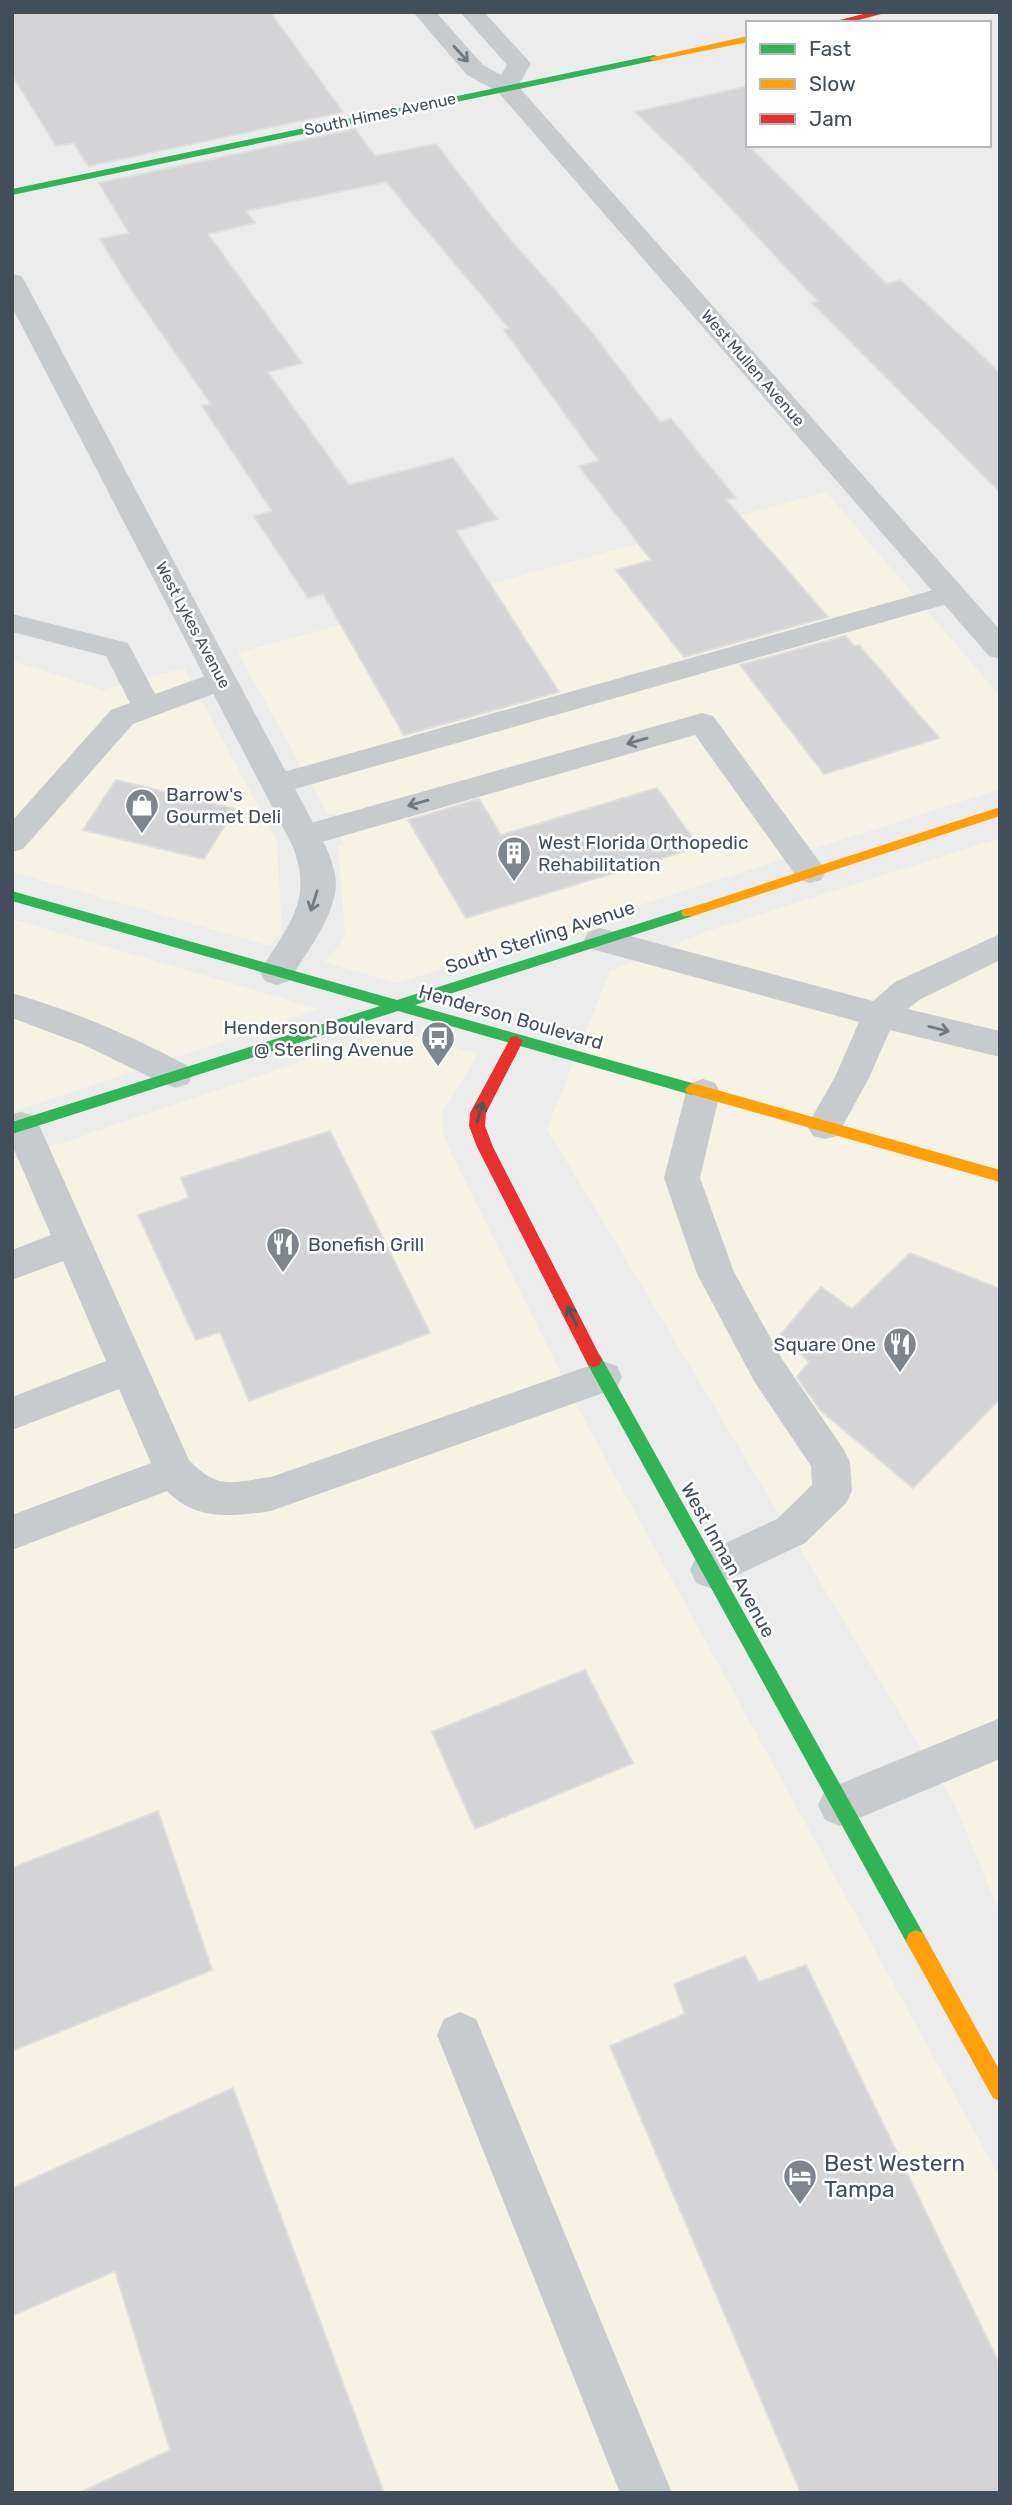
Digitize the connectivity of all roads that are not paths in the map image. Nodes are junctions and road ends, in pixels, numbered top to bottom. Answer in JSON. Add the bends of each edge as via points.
{"nodes":[{"id":1,"x":424,"y":12,"type":"edge"},
{"id":2,"x":471,"y":12,"type":"edge"},
{"id":3,"x":885,"y":12,"type":"edge"},
{"id":4,"x":842,"y":21,"type":"edge"},
{"id":5,"x":746,"y":39,"type":"edge"},
{"id":6,"x":506,"y":87,"type":"junction"},
{"id":7,"x":12,"y":192,"type":"edge"},
{"id":8,"x":12,"y":282,"type":"edge"},
{"id":9,"x":951,"y":594,"type":"junction"},
{"id":10,"x":12,"y":623,"type":"edge"},
{"id":11,"x":1000,"y":649,"type":"edge"},
{"id":12,"x":228,"y":691,"type":"junction"},
{"id":13,"x":147,"y":708,"type":"junction"},
{"id":14,"x":277,"y":784,"type":"junction"},
{"id":15,"x":1000,"y":811,"type":"edge"},
{"id":16,"x":23,"y":814,"type":"edge"},
{"id":17,"x":304,"y":835,"type":"junction"},
{"id":18,"x":12,"y":841,"type":"edge"},
{"id":19,"x":810,"y":872,"type":"junction"},
{"id":20,"x":12,"y":896,"type":"edge"},
{"id":21,"x":600,"y":940,"type":"junction"},
{"id":22,"x":1000,"y":946,"type":"edge"},
{"id":23,"x":277,"y":972,"type":"junction"},
{"id":24,"x":12,"y":1004,"type":"edge"},
{"id":25,"x":395,"y":1005,"type":"junction"},
{"id":26,"x":879,"y":1015,"type":"junction"},
{"id":27,"x":516,"y":1041,"type":"junction"},
{"id":28,"x":1000,"y":1044,"type":"edge"},
{"id":29,"x":176,"y":1075,"type":"junction"},
{"id":30,"x":703,"y":1092,"type":"junction"},
{"id":31,"x":825,"y":1126,"type":"junction"},
{"id":32,"x":17,"y":1127,"type":"edge"},
{"id":33,"x":1000,"y":1176,"type":"edge"},
{"id":34,"x":73,"y":1242,"type":"junction"},
{"id":35,"x":12,"y":1265,"type":"edge"},
{"id":36,"x":129,"y":1369,"type":"junction"},
{"id":37,"x":603,"y":1377,"type":"junction"},
{"id":38,"x":12,"y":1415,"type":"edge"},
{"id":39,"x":174,"y":1471,"type":"junction"},
{"id":40,"x":12,"y":1533,"type":"edge"},
{"id":41,"x":710,"y":1570,"type":"junction"},
{"id":42,"x":1000,"y":1738,"type":"edge"},
{"id":43,"x":841,"y":1805,"type":"junction"},
{"id":44,"x":460,"y":2035,"type":"dead end"},
{"id":45,"x":1000,"y":2091,"type":"edge"},
{"id":46,"x":646,"y":2493,"type":"edge"}],
"edges":[{"from":1,"to":6,"type":"street","name":"West Mullen Avenue","one_way":true,"via":[[475,71]]},
{"from":2,"to":6,"type":"street","via":[[519,64]]},
{"from":3,"to":4,"type":"street"},
{"from":5,"to":6,"type":"street","name":"South Himes Avenue"},
{"from":6,"to":7,"type":"street","name":"South Himes Avenue"},
{"from":6,"to":9,"type":"street","name":"West Mullen Avenue"},
{"from":8,"to":12,"type":"street","name":"West Lykes Avenue"},
{"from":9,"to":11,"type":"street","name":"West Mullen Avenue"},
{"from":9,"to":14,"type":"lane"},
{"from":10,"to":13,"type":"lane","via":[[118,650]]},
{"from":12,"to":13,"type":"lane"},
{"from":12,"to":14,"type":"street","name":"West Lykes Avenue"},
{"from":13,"to":16,"type":"lane","via":[[122,717]]},
{"from":14,"to":17,"type":"street","name":"West Lykes Avenue"},
{"from":15,"to":19,"type":"street","name":"South Sterling Avenue"},
{"from":16,"to":18,"type":"lane"},
{"from":19,"to":17,"type":"lane","one_way":true,"via":[[702,723]]},
{"from":17,"to":23,"type":"street","name":"West Lykes Avenue","one_way":true,"via":[[319,884],[305,925]]},
{"from":19,"to":21,"type":"street","name":"South Sterling Avenue"},
{"from":20,"to":23,"type":"street","name":"Henderson Boulevard"},
{"from":21,"to":25,"type":"street","name":"South Sterling Avenue"},
{"from":21,"to":26,"type":"lane"},
{"from":22,"to":26,"type":"lane","via":[[907,991]]},
{"from":23,"to":25,"type":"street","name":"Henderson Boulevard"},
{"from":24,"to":29,"type":"lane","via":[[113,1042]]},
{"from":25,"to":27,"type":"street","name":"Henderson Boulevard"},
{"from":25,"to":29,"type":"street","name":"South Sterling Avenue"},
{"from":26,"to":28,"type":"lane","one_way":true},
{"from":26,"to":31,"type":"lane"},
{"from":27,"to":30,"type":"street","name":"Henderson Boulevard"},
{"from":37,"to":27,"type":"street","name":"West Inman Avenue","one_way":true,"via":[[477,1126],[485,1097]]},
{"from":29,"to":32,"type":"street","name":"South Sterling Avenue"},
{"from":30,"to":31,"type":"street","name":"Henderson Boulevard"},
{"from":30,"to":41,"type":"lane","via":[[682,1178],[716,1274],[768,1370],[830,1462],[832,1491],[791,1531]]},
{"from":31,"to":33,"type":"street","name":"Henderson Boulevard"},
{"from":32,"to":34,"type":"lane"},
{"from":34,"to":35,"type":"lane"},
{"from":34,"to":36,"type":"lane"},
{"from":36,"to":38,"type":"lane"},
{"from":36,"to":39,"type":"lane"},
{"from":37,"to":39,"type":"lane","via":[[271,1494],[226,1500],[194,1492]]},
{"from":37,"to":41,"type":"street","name":"West Inman Avenue"},
{"from":39,"to":40,"type":"lane"},
{"from":41,"to":43,"type":"street","name":"West Inman Avenue"},
{"from":42,"to":43,"type":"lane"},
{"from":43,"to":45,"type":"street","name":"West Inman Avenue"},
{"from":44,"to":46,"type":"lane"}]}
